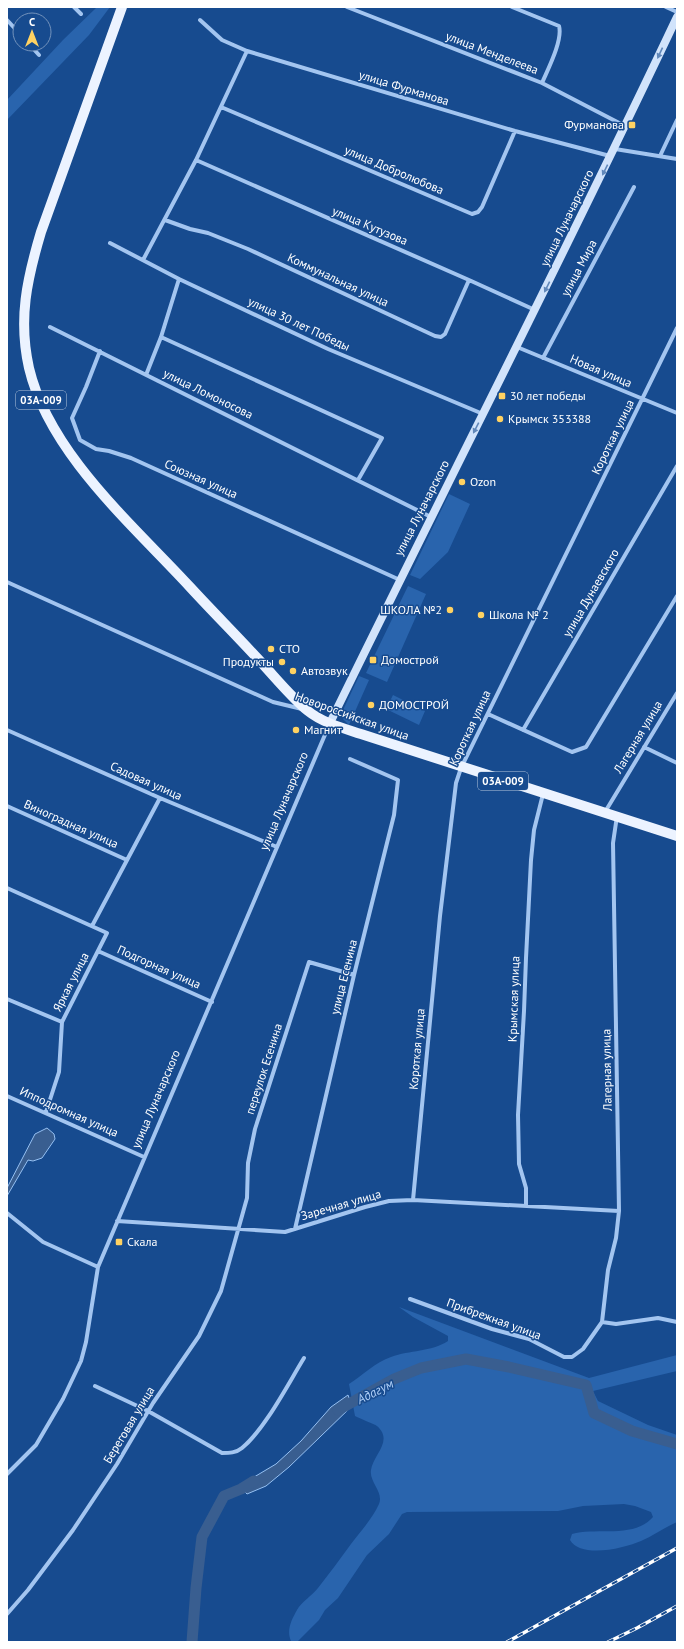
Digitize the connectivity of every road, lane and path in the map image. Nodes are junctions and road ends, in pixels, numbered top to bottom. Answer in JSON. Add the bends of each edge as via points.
{"nodes":[{"id":1,"x":74,"y":7,"type":"edge"},
{"id":2,"x":122,"y":7,"type":"edge"},
{"id":3,"x":347,"y":7,"type":"edge"},
{"id":4,"x":512,"y":7,"type":"edge"},
{"id":5,"x":666,"y":7,"type":"edge"},
{"id":6,"x":677,"y":12,"type":"edge"},
{"id":7,"x":81,"y":14,"type":"dead end"},
{"id":8,"x":677,"y":18,"type":"edge"},
{"id":9,"x":200,"y":20,"type":"dead end"},
{"id":10,"x":247,"y":51,"type":"junction"},
{"id":11,"x":542,"y":83,"type":"junction"},
{"id":12,"x":221,"y":107,"type":"junction"},
{"id":13,"x":677,"y":120,"type":"edge"},
{"id":14,"x":625,"y":127,"type":"junction"},
{"id":15,"x":515,"y":131,"type":"junction"},
{"id":16,"x":613,"y":152,"type":"junction"},
{"id":17,"x":660,"y":156,"type":"junction"},
{"id":18,"x":677,"y":159,"type":"edge"},
{"id":19,"x":196,"y":160,"type":"junction"},
{"id":20,"x":634,"y":187,"type":"dead end"},
{"id":21,"x":165,"y":220,"type":"junction"},
{"id":22,"x":110,"y":243,"type":"dead end"},
{"id":23,"x":143,"y":260,"type":"junction"},
{"id":24,"x":179,"y":279,"type":"junction"},
{"id":25,"x":469,"y":280,"type":"junction"},
{"id":26,"x":535,"y":310,"type":"junction"},
{"id":27,"x":50,"y":327,"type":"dead end"},
{"id":28,"x":677,"y":328,"type":"edge"},
{"id":29,"x":161,"y":336,"type":"junction"},
{"id":30,"x":517,"y":347,"type":"junction"},
{"id":31,"x":100,"y":351,"type":"junction"},
{"id":32,"x":543,"y":358,"type":"junction"},
{"id":33,"x":146,"y":375,"type":"junction"},
{"id":34,"x":642,"y":399,"type":"junction"},
{"id":35,"x":677,"y":413,"type":"edge"},
{"id":36,"x":483,"y":414,"type":"junction"},
{"id":37,"x":677,"y":466,"type":"edge"},
{"id":38,"x":358,"y":480,"type":"junction"},
{"id":39,"x":431,"y":516,"type":"junction"},
{"id":40,"x":400,"y":580,"type":"junction"},
{"id":41,"x":7,"y":582,"type":"edge"},
{"id":42,"x":677,"y":596,"type":"edge"},
{"id":43,"x":677,"y":693,"type":"edge"},
{"id":44,"x":308,"y":710,"type":"junction"},
{"id":45,"x":488,"y":714,"type":"junction"},
{"id":46,"x":330,"y":723,"type":"junction"},
{"id":47,"x":7,"y":730,"type":"edge"},
{"id":48,"x":523,"y":730,"type":"junction"},
{"id":49,"x":644,"y":747,"type":"junction"},
{"id":50,"x":350,"y":759,"type":"dead end"},
{"id":51,"x":677,"y":763,"type":"edge"},
{"id":52,"x":462,"y":768,"type":"junction"},
{"id":53,"x":543,"y":794,"type":"junction"},
{"id":54,"x":160,"y":798,"type":"junction"},
{"id":55,"x":7,"y":806,"type":"edge"},
{"id":56,"x":605,"y":812,"type":"junction"},
{"id":57,"x":617,"y":816,"type":"junction"},
{"id":58,"x":677,"y":836,"type":"edge"},
{"id":59,"x":277,"y":847,"type":"junction"},
{"id":60,"x":127,"y":860,"type":"junction"},
{"id":61,"x":7,"y":888,"type":"edge"},
{"id":62,"x":92,"y":926,"type":"junction"},
{"id":63,"x":107,"y":933,"type":"joint"},
{"id":64,"x":98,"y":950,"type":"junction"},
{"id":65,"x":354,"y":976,"type":"junction"},
{"id":66,"x":7,"y":999,"type":"edge"},
{"id":67,"x":212,"y":1002,"type":"junction"},
{"id":68,"x":62,"y":1022,"type":"junction"},
{"id":69,"x":7,"y":1096,"type":"edge"},
{"id":70,"x":46,"y":1112,"type":"junction"},
{"id":71,"x":144,"y":1157,"type":"junction"},
{"id":72,"x":413,"y":1200,"type":"junction"},
{"id":73,"x":526,"y":1205,"type":"junction"},
{"id":74,"x":619,"y":1211,"type":"junction"},
{"id":75,"x":7,"y":1213,"type":"edge"},
{"id":76,"x":117,"y":1222,"type":"junction"},
{"id":77,"x":295,"y":1229,"type":"junction"},
{"id":78,"x":238,"y":1230,"type":"junction"},
{"id":79,"x":98,"y":1266,"type":"junction"},
{"id":80,"x":410,"y":1299,"type":"dead end"},
{"id":81,"x":602,"y":1322,"type":"junction"},
{"id":82,"x":677,"y":1322,"type":"edge"},
{"id":83,"x":304,"y":1358,"type":"dead end"},
{"id":84,"x":95,"y":1386,"type":"dead end"},
{"id":85,"x":148,"y":1411,"type":"junction"},
{"id":86,"x":7,"y":1474,"type":"edge"},
{"id":87,"x":7,"y":1614,"type":"edge"}],
"edges":[{"from":1,"to":7,"type":"street"},
{"from":2,"to":44,"type":"main road","number":"03А-009","via":[[31,266],[23,311],[29,369],[52,423],[69,452],[91,479],[138,533]]},
{"from":3,"to":11,"type":"street","name":"улица Менделеева"},
{"from":4,"to":11,"type":"street","via":[[558,26],[560,31],[558,43]]},
{"from":5,"to":6,"type":"street"},
{"from":8,"to":14,"type":"main road","name":"улица Луначарского","one_way":true},
{"from":9,"to":10,"type":"street","name":"улица Фурманова","via":[[222,40]]},
{"from":10,"to":12,"type":"street"},
{"from":10,"to":15,"type":"street","name":"улица Фурманова"},
{"from":11,"to":14,"type":"street","name":"улица Менделеева"},
{"from":12,"to":15,"type":"street","name":"улица Добролюбова","via":[[472,214],[482,208]]},
{"from":12,"to":19,"type":"street"},
{"from":13,"to":17,"type":"street"},
{"from":14,"to":16,"type":"main road","name":"улица Луначарского"},
{"from":15,"to":16,"type":"street","name":"улица Фурманова"},
{"from":16,"to":17,"type":"street","name":"улица Фурманова"},
{"from":16,"to":26,"type":"main road","name":"улица Луначарского","one_way":true},
{"from":17,"to":18,"type":"street","name":"улица Фурманова"},
{"from":19,"to":21,"type":"street"},
{"from":19,"to":25,"type":"street","name":"улица Кутузова"},
{"from":20,"to":32,"type":"street","name":"улица Мира"},
{"from":21,"to":23,"type":"street"},
{"from":21,"to":25,"type":"street","name":"Коммунальная улица","via":[[248,249],[441,337],[445,334]]},
{"from":22,"to":23,"type":"street","name":"улица 30 лет Победы"},
{"from":23,"to":24,"type":"street","name":"улица 30 лет Победы"},
{"from":24,"to":29,"type":"street"},
{"from":24,"to":36,"type":"street","name":"улица 30 лет Победы","via":[[328,349]]},
{"from":25,"to":26,"type":"street","name":"улица Кутузова"},
{"from":26,"to":30,"type":"main road","name":"улица Луначарского"},
{"from":27,"to":31,"type":"street","name":"улица Ломоносова"},
{"from":28,"to":34,"type":"street","name":"Короткая улица"},
{"from":29,"to":33,"type":"street"},
{"from":29,"to":38,"type":"street","via":[[382,438]]},
{"from":30,"to":32,"type":"street","name":"Новая улица"},
{"from":30,"to":36,"type":"main road","name":"улица Луначарского"},
{"from":31,"to":33,"type":"street","name":"улица Ломоносова"},
{"from":31,"to":40,"type":"street","name":"Союзная улица","via":[[72,418],[80,440],[96,449],[109,450],[131,458]]},
{"from":32,"to":34,"type":"street","name":"Новая улица"},
{"from":33,"to":38,"type":"street","name":"улица Ломоносова"},
{"from":34,"to":35,"type":"street","name":"Новая улица"},
{"from":34,"to":45,"type":"street","name":"Короткая улица"},
{"from":36,"to":39,"type":"main road","name":"улица Луначарского","one_way":true},
{"from":37,"to":48,"type":"street","name":"улица Дунаевского"},
{"from":38,"to":39,"type":"street","name":"улица Ломоносова"},
{"from":39,"to":40,"type":"main road","name":"улица Луначарского"},
{"from":40,"to":46,"type":"main road","name":"улица Луначарского"},
{"from":41,"to":44,"type":"street","name":"Новороссийская улица","via":[[273,702]]},
{"from":42,"to":48,"type":"street","via":[[586,747],[572,752]]},
{"from":43,"to":49,"type":"street","name":"Лагерная улица"},
{"from":44,"to":46,"type":"main road","name":"Новороссийская улица","number":"03А-009"},
{"from":45,"to":48,"type":"street"},
{"from":45,"to":52,"type":"street","name":"Короткая улица"},
{"from":46,"to":52,"type":"main road","name":"Новороссийская улица","number":"03А-009"},
{"from":46,"to":59,"type":"street","name":"улица Луначарского"},
{"from":47,"to":54,"type":"street","name":"Садовая улица"},
{"from":49,"to":51,"type":"street"},
{"from":49,"to":56,"type":"street","name":"Лагерная улица"},
{"from":50,"to":65,"type":"street","name":"улица Есенина","via":[[398,780],[394,815]]},
{"from":52,"to":53,"type":"main road","name":"Новороссийская улица","number":"03А-009"},
{"from":52,"to":72,"type":"street","name":"Короткая улица","via":[[456,783],[440,916]]},
{"from":53,"to":56,"type":"main road","name":"Новороссийская улица","number":"03А-009"},
{"from":53,"to":73,"type":"street","name":"Крымская улица","via":[[534,830],[531,860],[518,1114],[519,1164],[526,1188]]},
{"from":54,"to":59,"type":"street","name":"Садовая улица"},
{"from":54,"to":60,"type":"street"},
{"from":55,"to":60,"type":"street","name":"Виноградная улица"},
{"from":56,"to":57,"type":"main road","name":"Новороссийская улица","number":"03А-009"},
{"from":57,"to":58,"type":"main road","name":"Новороссийская улица","number":"03А-009"},
{"from":57,"to":74,"type":"street","name":"Лагерная улица","via":[[613,843]]},
{"from":59,"to":67,"type":"street","name":"улица Луначарского"},
{"from":60,"to":62,"type":"street"},
{"from":61,"to":62,"type":"street","name":"Подгорная улица"},
{"from":62,"to":63,"type":"street","name":"Подгорная улица"},
{"from":63,"to":64,"type":"street","name":"Яркая улица"},
{"from":64,"to":67,"type":"street","name":"Подгорная улица"},
{"from":64,"to":68,"type":"street","name":"Яркая улица"},
{"from":65,"to":77,"type":"street","name":"улица Есенина"},
{"from":65,"to":78,"type":"street","name":"переулок Есенина","via":[[309,962],[255,1129],[248,1163],[247,1198]]},
{"from":66,"to":68,"type":"street"},
{"from":67,"to":71,"type":"street","name":"улица Луначарского"},
{"from":68,"to":70,"type":"street","name":"Яркая улица","via":[[60,1072]]},
{"from":69,"to":70,"type":"street","name":"Ипподромная улица"},
{"from":70,"to":71,"type":"street","name":"Ипподромная улица"},
{"from":71,"to":76,"type":"street","name":"улица Луначарского"},
{"from":72,"to":73,"type":"street","name":"Заречная улица"},
{"from":72,"to":77,"type":"street","name":"Заречная улица","via":[[389,1201]]},
{"from":73,"to":74,"type":"street","name":"Заречная улица"},
{"from":74,"to":81,"type":"street","name":"Лагерная улица"},
{"from":75,"to":79,"type":"street","via":[[43,1242]]},
{"from":76,"to":78,"type":"street","name":"Заречная улица"},
{"from":76,"to":79,"type":"street","name":"улица Луначарского"},
{"from":77,"to":78,"type":"street","name":"Заречная улица","via":[[285,1232]]},
{"from":78,"to":85,"type":"street","name":"Береговая улица","via":[[221,1291],[199,1336]]},
{"from":79,"to":86,"type":"street","name":"улица Луначарского","via":[[81,1361],[63,1400],[36,1445]]},
{"from":80,"to":81,"type":"street","name":"Прибрежная улица","via":[[492,1329],[529,1339],[564,1357],[572,1357],[584,1349]]},
{"from":81,"to":82,"type":"street","via":[[616,1324],[658,1318]]},
{"from":83,"to":85,"type":"street","via":[[260,1429],[242,1449],[230,1454],[222,1453]]},
{"from":84,"to":85,"type":"street"},
{"from":85,"to":87,"type":"street","name":"Береговая улица","via":[[74,1530]]}]}
